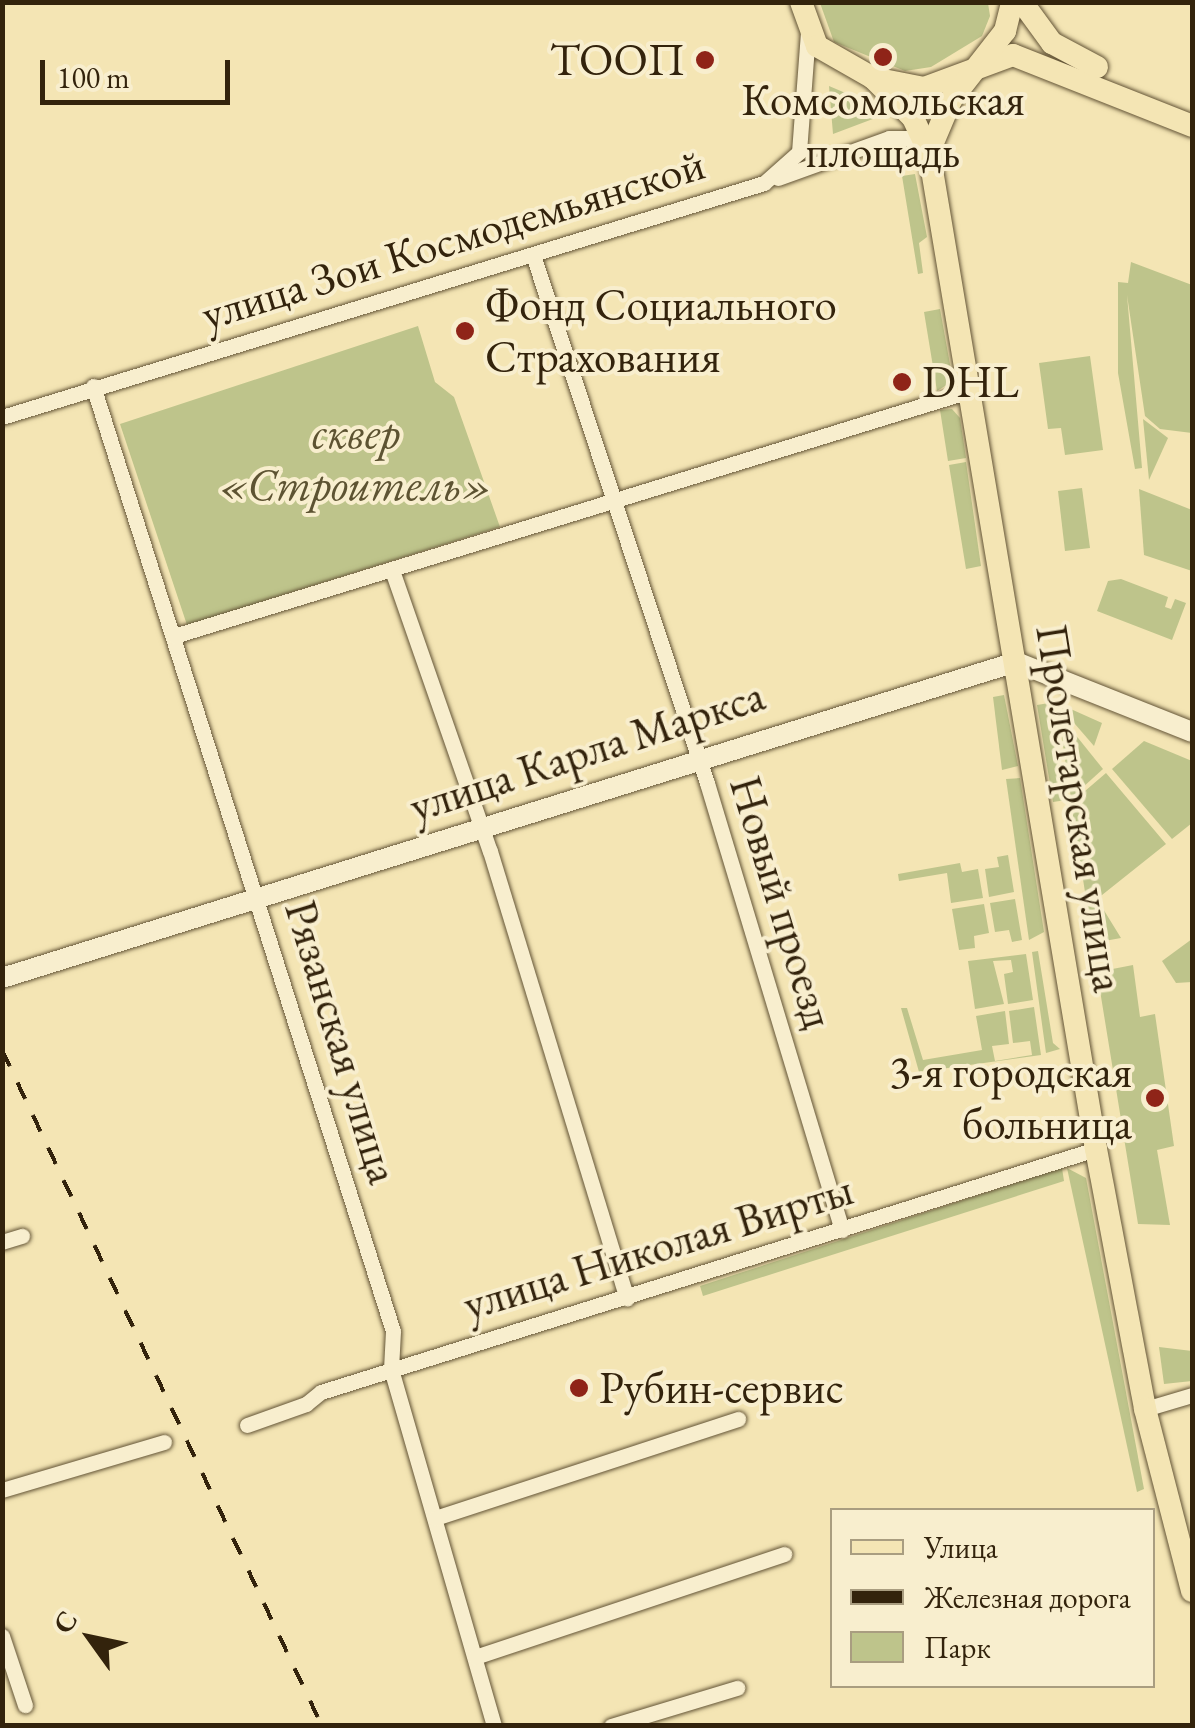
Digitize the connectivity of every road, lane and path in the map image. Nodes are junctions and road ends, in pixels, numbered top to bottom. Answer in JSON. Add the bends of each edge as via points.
{"nodes":[{"id":1,"x":802,"y":2,"type":"edge"},
{"id":2,"x":1012,"y":2,"type":"edge"},
{"id":3,"x":1022,"y":2,"type":"edge"},
{"id":4,"x":808,"y":30,"type":"junction"},
{"id":5,"x":980,"y":67,"type":"junction"},
{"id":6,"x":873,"y":78,"type":"junction"},
{"id":7,"x":1192,"y":109,"type":"edge"},
{"id":8,"x":1192,"y":126,"type":"edge"},
{"id":9,"x":930,"y":152,"type":"junction"},
{"id":10,"x":764,"y":182,"type":"junction"},
{"id":11,"x":533,"y":254,"type":"junction"},
{"id":12,"x":93,"y":386,"type":"junction"},
{"id":13,"x":966,"y":392,"type":"junction"},
{"id":14,"x":2,"y":417,"type":"edge"},
{"id":15,"x":609,"y":501,"type":"junction"},
{"id":16,"x":392,"y":573,"type":"junction"},
{"id":17,"x":174,"y":636,"type":"junction"},
{"id":18,"x":1016,"y":662,"type":"junction"},
{"id":19,"x":1192,"y":732,"type":"edge"},
{"id":20,"x":698,"y":758,"type":"junction"},
{"id":21,"x":482,"y":827,"type":"junction"},
{"id":22,"x":258,"y":896,"type":"junction"},
{"id":23,"x":2,"y":978,"type":"edge"},
{"id":24,"x":1096,"y":1149,"type":"junction"},
{"id":25,"x":842,"y":1230,"type":"junction"},
{"id":26,"x":22,"y":1236,"type":"dead end"},
{"id":27,"x":2,"y":1242,"type":"edge"},
{"id":28,"x":628,"y":1298,"type":"junction"},
{"id":29,"x":391,"y":1369,"type":"junction"},
{"id":30,"x":1192,"y":1394,"type":"edge"},
{"id":31,"x":1145,"y":1409,"type":"junction"},
{"id":32,"x":738,"y":1419,"type":"dead end"},
{"id":33,"x":247,"y":1425,"type":"dead end"},
{"id":34,"x":164,"y":1442,"type":"dead end"},
{"id":35,"x":2,"y":1490,"type":"edge"},
{"id":36,"x":435,"y":1518,"type":"junction"},
{"id":37,"x":784,"y":1554,"type":"dead end"},
{"id":38,"x":1192,"y":1592,"type":"edge"},
{"id":39,"x":2,"y":1636,"type":"edge"},
{"id":40,"x":475,"y":1657,"type":"junction"},
{"id":41,"x":737,"y":1688,"type":"dead end"},
{"id":42,"x":24,"y":1706,"type":"dead end"},
{"id":43,"x":494,"y":1726,"type":"edge"},
{"id":44,"x":611,"y":1726,"type":"edge"}],
"edges":[{"from":1,"to":4,"type":"main road"},
{"from":2,"to":5,"type":"main road","via":[[1005,31]]},
{"from":3,"to":7,"type":"main road","via":[[1052,43],[1073,57]]},
{"from":4,"to":6,"type":"main road","via":[[832,59]]},
{"from":4,"to":10,"type":"street","name":"улица Зои Космодемьянской","via":[[799,152]]},
{"from":5,"to":6,"type":"main road","via":[[924,88]]},
{"from":5,"to":8,"type":"main road","via":[[1013,55],[1070,72]]},
{"from":5,"to":9,"type":"main road","via":[[952,100]]},
{"from":6,"to":9,"type":"main road","via":[[913,118]]},
{"from":9,"to":10,"type":"street","via":[[910,138],[889,138]]},
{"from":9,"to":13,"type":"main road","name":"Пролетарская улица"},
{"from":10,"to":11,"type":"street","name":"улица Зои Космодемьянской"},
{"from":11,"to":12,"type":"street","name":"улица Зои Космодемьянской"},
{"from":11,"to":15,"type":"street","name":"Новый проезд"},
{"from":12,"to":14,"type":"street","name":"улица Зои Космодемьянской"},
{"from":12,"to":17,"type":"street","name":"Рязанская улица"},
{"from":13,"to":15,"type":"street"},
{"from":13,"to":18,"type":"main road","name":"Пролетарская улица"},
{"from":15,"to":16,"type":"street"},
{"from":15,"to":20,"type":"street","name":"Новый проезд"},
{"from":16,"to":17,"type":"street"},
{"from":16,"to":21,"type":"street"},
{"from":17,"to":22,"type":"street","name":"Рязанская улица"},
{"from":18,"to":19,"type":"main road"},
{"from":18,"to":20,"type":"main road","name":"улица Карла Маркса"},
{"from":18,"to":24,"type":"main road","name":"Пролетарская улица"},
{"from":20,"to":21,"type":"main road","name":"улица Карла Маркса"},
{"from":20,"to":25,"type":"street","name":"Новый проезд"},
{"from":21,"to":22,"type":"main road","name":"улица Карла Маркса"},
{"from":21,"to":28,"type":"street"},
{"from":22,"to":23,"type":"main road","name":"улица Карла Маркса"},
{"from":22,"to":29,"type":"street","name":"Рязанская улица","via":[[393,1331]]},
{"from":24,"to":25,"type":"street","name":"улица Николая Вирты"},
{"from":24,"to":31,"type":"main road","name":"Пролетарская улица"},
{"from":25,"to":28,"type":"street","name":"улица Николая Вирты"},
{"from":26,"to":27,"type":"street"},
{"from":28,"to":29,"type":"street","name":"улица Николая Вирты"},
{"from":29,"to":33,"type":"street","name":"улица Николая Вирты"},
{"from":29,"to":36,"type":"street","name":"Рязанская улица"},
{"from":30,"to":31,"type":"street"},
{"from":31,"to":38,"type":"main road","name":"Пролетарская улица"},
{"from":32,"to":36,"type":"street"},
{"from":34,"to":35,"type":"street"},
{"from":36,"to":40,"type":"street","name":"Рязанская улица"},
{"from":37,"to":40,"type":"street"},
{"from":39,"to":42,"type":"street"},
{"from":40,"to":43,"type":"street","name":"Рязанская улица"},
{"from":41,"to":44,"type":"street"}]}
